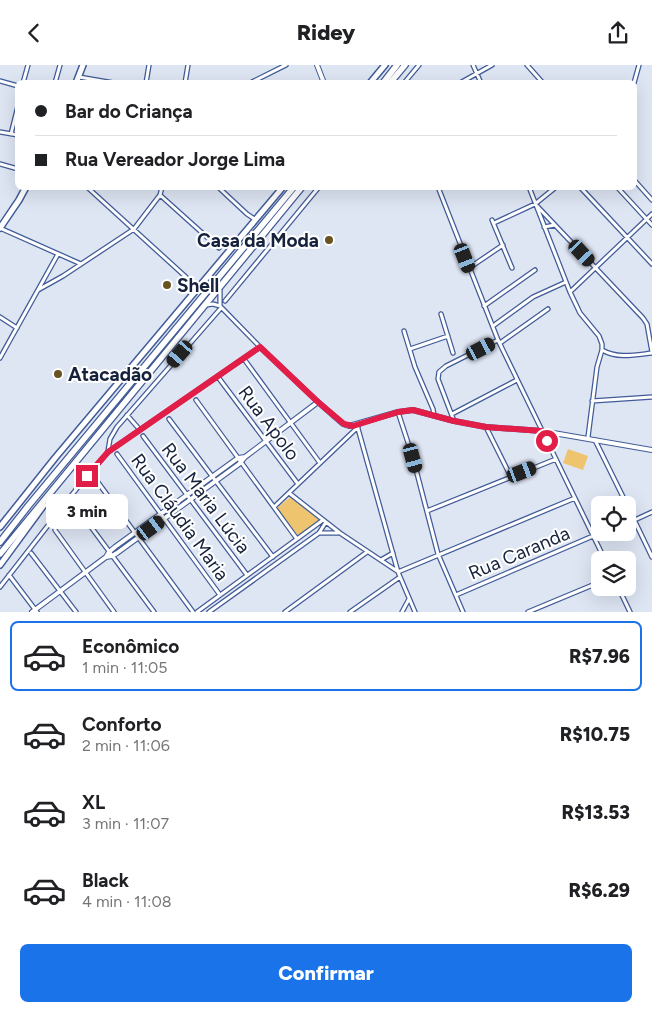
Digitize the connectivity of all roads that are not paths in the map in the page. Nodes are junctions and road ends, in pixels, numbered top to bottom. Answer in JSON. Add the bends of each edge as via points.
{"nodes":[{"id":1,"x":28,"y":65,"type":"edge"},
{"id":2,"x":60,"y":65,"type":"edge"},
{"id":3,"x":83,"y":65,"type":"edge"},
{"id":4,"x":148,"y":65,"type":"edge"},
{"id":5,"x":188,"y":65,"type":"edge"},
{"id":6,"x":286,"y":65,"type":"edge"},
{"id":7,"x":317,"y":65,"type":"edge"},
{"id":8,"x":385,"y":65,"type":"edge"},
{"id":9,"x":397,"y":65,"type":"edge"},
{"id":10,"x":405,"y":65,"type":"edge"},
{"id":11,"x":419,"y":65,"type":"edge"},
{"id":12,"x":473,"y":65,"type":"edge"},
{"id":13,"x":492,"y":65,"type":"edge"},
{"id":14,"x":527,"y":65,"type":"edge"},
{"id":15,"x":639,"y":65,"type":"edge"},
{"id":16,"x":476,"y":73,"type":"junction"},
{"id":17,"x":24,"y":80,"type":"edge"},
{"id":18,"x":56,"y":80,"type":"edge"},
{"id":19,"x":77,"y":80,"type":"edge"},
{"id":20,"x":146,"y":80,"type":"edge"},
{"id":21,"x":185,"y":80,"type":"edge"},
{"id":22,"x":256,"y":80,"type":"edge"},
{"id":23,"x":323,"y":80,"type":"edge"},
{"id":24,"x":372,"y":80,"type":"edge"},
{"id":25,"x":385,"y":80,"type":"edge"},
{"id":26,"x":392,"y":80,"type":"edge"},
{"id":27,"x":406,"y":80,"type":"edge"},
{"id":28,"x":465,"y":80,"type":"edge"},
{"id":29,"x":480,"y":80,"type":"edge"},
{"id":30,"x":540,"y":80,"type":"edge"},
{"id":31,"x":635,"y":80,"type":"edge"},
{"id":32,"x":0,"y":81,"type":"edge"},
{"id":33,"x":15,"y":85,"type":"edge"},
{"id":34,"x":15,"y":119,"type":"edge"},
{"id":35,"x":0,"y":133,"type":"edge"},
{"id":36,"x":11,"y":134,"type":"junction"},
{"id":37,"x":15,"y":135,"type":"edge"},
{"id":38,"x":0,"y":163,"type":"edge"},
{"id":39,"x":15,"y":168,"type":"edge"},
{"id":40,"x":637,"y":183,"type":"edge"},
{"id":41,"x":25,"y":190,"type":"edge"},
{"id":42,"x":91,"y":190,"type":"edge"},
{"id":43,"x":161,"y":190,"type":"edge"},
{"id":44,"x":221,"y":190,"type":"edge"},
{"id":45,"x":281,"y":190,"type":"edge"},
{"id":46,"x":291,"y":190,"type":"edge"},
{"id":47,"x":300,"y":190,"type":"edge"},
{"id":48,"x":317,"y":190,"type":"edge"},
{"id":49,"x":439,"y":190,"type":"edge"},
{"id":50,"x":530,"y":190,"type":"edge"},
{"id":51,"x":552,"y":190,"type":"edge"},
{"id":52,"x":583,"y":190,"type":"edge"},
{"id":53,"x":620,"y":190,"type":"edge"},
{"id":54,"x":160,"y":195,"type":"junction"},
{"id":55,"x":652,"y":200,"type":"edge"},
{"id":56,"x":535,"y":204,"type":"junction"},
{"id":57,"x":652,"y":214,"type":"edge"},
{"id":58,"x":646,"y":219,"type":"junction"},
{"id":59,"x":256,"y":220,"type":"junction"},
{"id":60,"x":555,"y":225,"type":"junction"},
{"id":61,"x":652,"y":225,"type":"edge"},
{"id":62,"x":544,"y":227,"type":"junction"},
{"id":63,"x":0,"y":228,"type":"edge"},
{"id":64,"x":134,"y":229,"type":"junction"},
{"id":65,"x":627,"y":238,"type":"junction"},
{"id":66,"x":503,"y":245,"type":"junction"},
{"id":67,"x":219,"y":248,"type":"dead end"},
{"id":68,"x":58,"y":254,"type":"junction"},
{"id":69,"x":81,"y":264,"type":"junction"},
{"id":70,"x":652,"y":264,"type":"edge"},
{"id":71,"x":469,"y":268,"type":"junction"},
{"id":72,"x":512,"y":268,"type":"dead end"},
{"id":73,"x":595,"y":268,"type":"junction"},
{"id":74,"x":535,"y":270,"type":"dead end"},
{"id":75,"x":566,"y":282,"type":"junction"},
{"id":76,"x":198,"y":288,"type":"junction"},
{"id":77,"x":220,"y":288,"type":"junction"},
{"id":78,"x":38,"y":290,"type":"junction"},
{"id":79,"x":570,"y":292,"type":"junction"},
{"id":80,"x":225,"y":301,"type":"dead end"},
{"id":81,"x":205,"y":305,"type":"junction"},
{"id":82,"x":484,"y":306,"type":"junction"},
{"id":83,"x":221,"y":307,"type":"junction"},
{"id":84,"x":548,"y":309,"type":"dead end"},
{"id":85,"x":441,"y":314,"type":"dead end"},
{"id":86,"x":0,"y":317,"type":"edge"},
{"id":87,"x":493,"y":326,"type":"junction"},
{"id":88,"x":17,"y":328,"type":"junction"},
{"id":89,"x":404,"y":331,"type":"dead end"},
{"id":90,"x":448,"y":336,"type":"junction"},
{"id":91,"x":499,"y":342,"type":"junction"},
{"id":92,"x":260,"y":347,"type":"junction"},
{"id":93,"x":410,"y":349,"type":"junction"},
{"id":94,"x":602,"y":350,"type":"junction"},
{"id":95,"x":453,"y":353,"type":"dead end"},
{"id":96,"x":652,"y":353,"type":"edge"},
{"id":97,"x":0,"y":358,"type":"edge"},
{"id":98,"x":244,"y":359,"type":"junction"},
{"id":99,"x":218,"y":377,"type":"junction"},
{"id":100,"x":517,"y":380,"type":"junction"},
{"id":101,"x":652,"y":397,"type":"edge"},
{"id":102,"x":196,"y":400,"type":"dead end"},
{"id":103,"x":592,"y":401,"type":"junction"},
{"id":104,"x":318,"y":402,"type":"junction"},
{"id":105,"x":398,"y":412,"type":"junction"},
{"id":106,"x":452,"y":414,"type":"junction"},
{"id":107,"x":127,"y":415,"type":"junction"},
{"id":108,"x":434,"y":415,"type":"junction"},
{"id":109,"x":170,"y":419,"type":"dead end"},
{"id":110,"x":454,"y":421,"type":"junction"},
{"id":111,"x":291,"y":422,"type":"junction"},
{"id":112,"x":357,"y":426,"type":"junction"},
{"id":113,"x":486,"y":427,"type":"junction"},
{"id":114,"x":140,"y":430,"type":"junction"},
{"id":115,"x":542,"y":431,"type":"junction"},
{"id":116,"x":143,"y":436,"type":"dead end"},
{"id":117,"x":588,"y":437,"type":"junction"},
{"id":118,"x":595,"y":439,"type":"junction"},
{"id":119,"x":266,"y":441,"type":"junction"},
{"id":120,"x":652,"y":449,"type":"edge"},
{"id":121,"x":108,"y":452,"type":"junction"},
{"id":122,"x":117,"y":454,"type":"dead end"},
{"id":123,"x":245,"y":457,"type":"junction"},
{"id":124,"x":238,"y":458,"type":"junction"},
{"id":125,"x":556,"y":459,"type":"junction"},
{"id":126,"x":242,"y":462,"type":"junction"},
{"id":127,"x":320,"y":463,"type":"junction"},
{"id":128,"x":212,"y":476,"type":"junction"},
{"id":129,"x":94,"y":477,"type":"dead end"},
{"id":130,"x":510,"y":477,"type":"junction"},
{"id":131,"x":60,"y":481,"type":"junction"},
{"id":132,"x":216,"y":481,"type":"junction"},
{"id":133,"x":298,"y":484,"type":"junction"},
{"id":134,"x":289,"y":493,"type":"junction"},
{"id":135,"x":186,"y":494,"type":"junction"},
{"id":136,"x":622,"y":496,"type":"edge"},
{"id":137,"x":575,"y":498,"type":"junction"},
{"id":138,"x":190,"y":500,"type":"junction"},
{"id":139,"x":74,"y":504,"type":"dead end"},
{"id":140,"x":274,"y":507,"type":"junction"},
{"id":141,"x":427,"y":511,"type":"junction"},
{"id":142,"x":652,"y":512,"type":"edge"},
{"id":143,"x":160,"y":513,"type":"junction"},
{"id":144,"x":164,"y":519,"type":"junction"},
{"id":145,"x":636,"y":519,"type":"edge"},
{"id":146,"x":324,"y":521,"type":"junction"},
{"id":147,"x":636,"y":524,"type":"edge"},
{"id":148,"x":0,"y":527,"type":"edge"},
{"id":149,"x":54,"y":530,"type":"dead end"},
{"id":150,"x":591,"y":531,"type":"edge"},
{"id":151,"x":135,"y":533,"type":"junction"},
{"id":152,"x":319,"y":533,"type":"junction"},
{"id":153,"x":340,"y":533,"type":"junction"},
{"id":154,"x":138,"y":537,"type":"junction"},
{"id":155,"x":591,"y":538,"type":"edge"},
{"id":156,"x":297,"y":539,"type":"junction"},
{"id":157,"x":0,"y":542,"type":"edge"},
{"id":158,"x":109,"y":552,"type":"junction"},
{"id":159,"x":367,"y":552,"type":"junction"},
{"id":160,"x":31,"y":553,"type":"dead end"},
{"id":161,"x":393,"y":553,"type":"junction"},
{"id":162,"x":0,"y":554,"type":"edge"},
{"id":163,"x":438,"y":554,"type":"junction"},
{"id":164,"x":112,"y":556,"type":"junction"},
{"id":165,"x":106,"y":557,"type":"junction"},
{"id":166,"x":273,"y":557,"type":"junction"},
{"id":167,"x":652,"y":557,"type":"edge"},
{"id":168,"x":380,"y":560,"type":"junction"},
{"id":169,"x":0,"y":565,"type":"edge"},
{"id":170,"x":398,"y":572,"type":"junction"},
{"id":171,"x":85,"y":573,"type":"junction"},
{"id":172,"x":9,"y":575,"type":"junction"},
{"id":173,"x":247,"y":575,"type":"junction"},
{"id":174,"x":400,"y":577,"type":"junction"},
{"id":175,"x":591,"y":586,"type":"edge"},
{"id":176,"x":0,"y":587,"type":"edge"},
{"id":177,"x":60,"y":591,"type":"junction"},
{"id":178,"x":220,"y":595,"type":"junction"},
{"id":179,"x":456,"y":595,"type":"junction"},
{"id":180,"x":622,"y":596,"type":"edge"},
{"id":181,"x":409,"y":598,"type":"junction"},
{"id":182,"x":34,"y":611,"type":"edge"},
{"id":183,"x":76,"y":612,"type":"edge"},
{"id":184,"x":114,"y":612,"type":"edge"},
{"id":185,"x":154,"y":612,"type":"edge"},
{"id":186,"x":195,"y":612,"type":"edge"},
{"id":187,"x":209,"y":612,"type":"edge"},
{"id":188,"x":285,"y":612,"type":"edge"},
{"id":189,"x":350,"y":612,"type":"edge"},
{"id":190,"x":402,"y":612,"type":"edge"},
{"id":191,"x":415,"y":612,"type":"edge"},
{"id":192,"x":463,"y":612,"type":"edge"},
{"id":193,"x":528,"y":612,"type":"edge"},
{"id":194,"x":630,"y":612,"type":"edge"}],
"edges":[{"from":1,"to":17,"type":"street"},
{"from":2,"to":18,"type":"street"},
{"from":3,"to":19,"type":"main road"},
{"from":4,"to":20,"type":"street"},
{"from":5,"to":21,"type":"street"},
{"from":6,"to":22,"type":"street"},
{"from":7,"to":23,"type":"street"},
{"from":8,"to":24,"type":"main road"},
{"from":9,"to":25,"type":"highway"},
{"from":10,"to":26,"type":"highway"},
{"from":11,"to":27,"type":"street"},
{"from":12,"to":16,"type":"street"},
{"from":13,"to":16,"type":"street"},
{"from":14,"to":30,"type":"street"},
{"from":15,"to":31,"type":"street"},
{"from":16,"to":28,"type":"street"},
{"from":16,"to":29,"type":"street"},
{"from":32,"to":33,"type":"street"},
{"from":34,"to":36,"type":"street"},
{"from":35,"to":36,"type":"street"},
{"from":36,"to":37,"type":"street"},
{"from":38,"to":39,"type":"street"},
{"from":40,"to":55,"type":"street"},
{"from":41,"to":63,"type":"main road"},
{"from":42,"to":64,"type":"street"},
{"from":43,"to":54,"type":"street"},
{"from":44,"to":59,"type":"street"},
{"from":45,"to":59,"type":"main road"},
{"from":46,"to":157,"type":"highway"},
{"from":47,"to":77,"type":"highway"},
{"from":48,"to":80,"type":"street"},
{"from":49,"to":71,"type":"street"},
{"from":50,"to":56,"type":"street"},
{"from":51,"to":56,"type":"street"},
{"from":52,"to":65,"type":"street"},
{"from":53,"to":58,"type":"street"},
{"from":54,"to":64,"type":"street"},
{"from":54,"to":67,"type":"street"},
{"from":56,"to":60,"type":"street"},
{"from":56,"to":62,"type":"street"},
{"from":56,"to":66,"type":"street","via":[[493,221]]},
{"from":57,"to":58,"type":"street"},
{"from":58,"to":61,"type":"street"},
{"from":58,"to":65,"type":"street"},
{"from":59,"to":76,"type":"main road"},
{"from":60,"to":62,"type":"street"},
{"from":60,"to":73,"type":"street"},
{"from":62,"to":75,"type":"street"},
{"from":63,"to":68,"type":"street"},
{"from":64,"to":69,"type":"street"},
{"from":64,"to":76,"type":"street"},
{"from":65,"to":70,"type":"street"},
{"from":65,"to":73,"type":"street"},
{"from":66,"to":71,"type":"street"},
{"from":66,"to":72,"type":"street"},
{"from":68,"to":69,"type":"street"},
{"from":68,"to":78,"type":"street"},
{"from":69,"to":78,"type":"street"},
{"from":71,"to":82,"type":"street"},
{"from":73,"to":79,"type":"street"},
{"from":73,"to":96,"type":"street","via":[[645,320]]},
{"from":74,"to":82,"type":"street"},
{"from":75,"to":79,"type":"street"},
{"from":75,"to":87,"type":"street","via":[[532,297]]},
{"from":76,"to":148,"type":"main road"},
{"from":77,"to":81,"type":"highway"},
{"from":77,"to":83,"type":"street"},
{"from":78,"to":88,"type":"street"},
{"from":79,"to":94,"type":"street","via":[[580,313],[599,336]]},
{"from":81,"to":83,"type":"street"},
{"from":81,"to":131,"type":"highway"},
{"from":82,"to":87,"type":"street"},
{"from":83,"to":92,"type":"street"},
{"from":83,"to":107,"type":"street"},
{"from":84,"to":91,"type":"street"},
{"from":85,"to":90,"type":"street"},
{"from":86,"to":88,"type":"street"},
{"from":87,"to":91,"type":"street"},
{"from":88,"to":97,"type":"street"},
{"from":89,"to":93,"type":"street"},
{"from":90,"to":93,"type":"street"},
{"from":90,"to":95,"type":"street"},
{"from":91,"to":100,"type":"street"},
{"from":91,"to":106,"type":"street","via":[[446,366],[439,373],[438,379]]},
{"from":92,"to":98,"type":"street"},
{"from":92,"to":104,"type":"street"},
{"from":93,"to":108,"type":"street"},
{"from":94,"to":96,"type":"street","via":[[622,356]]},
{"from":94,"to":103,"type":"street"},
{"from":98,"to":99,"type":"street"},
{"from":98,"to":111,"type":"street"},
{"from":99,"to":114,"type":"street"},
{"from":99,"to":119,"type":"street","name":"Rua Apolo"},
{"from":100,"to":106,"type":"street"},
{"from":100,"to":115,"type":"street"},
{"from":101,"to":103,"type":"street"},
{"from":102,"to":124,"type":"street"},
{"from":103,"to":117,"type":"street"},
{"from":104,"to":111,"type":"street"},
{"from":104,"to":112,"type":"street","via":[[346,426]]},
{"from":105,"to":108,"type":"street","via":[[413,410]]},
{"from":105,"to":112,"type":"street"},
{"from":105,"to":141,"type":"street"},
{"from":106,"to":110,"type":"street"},
{"from":107,"to":114,"type":"street","name":"Rua Maria Lúcia"},
{"from":107,"to":121,"type":"street","via":[[110,437]]},
{"from":108,"to":110,"type":"street"},
{"from":109,"to":128,"type":"street"},
{"from":110,"to":113,"type":"street"},
{"from":111,"to":119,"type":"street"},
{"from":111,"to":127,"type":"street"},
{"from":112,"to":127,"type":"street"},
{"from":112,"to":161,"type":"street"},
{"from":113,"to":115,"type":"street"},
{"from":113,"to":130,"type":"street"},
{"from":114,"to":121,"type":"street"},
{"from":115,"to":117,"type":"street"},
{"from":115,"to":125,"type":"street"},
{"from":116,"to":135,"type":"street","name":"Rua Maria Lúcia"},
{"from":117,"to":118,"type":"street"},
{"from":118,"to":120,"type":"street"},
{"from":118,"to":136,"type":"street"},
{"from":119,"to":123,"type":"street"},
{"from":119,"to":133,"type":"street","name":"Rua Apolo"},
{"from":121,"to":172,"type":"street"},
{"from":122,"to":143,"type":"street","name":"Rua Cláudia Maria"},
{"from":123,"to":124,"type":"street"},
{"from":123,"to":126,"type":"street"},
{"from":124,"to":126,"type":"street"},
{"from":124,"to":128,"type":"street"},
{"from":125,"to":130,"type":"street"},
{"from":125,"to":137,"type":"street"},
{"from":126,"to":132,"type":"street"},
{"from":126,"to":140,"type":"street"},
{"from":127,"to":133,"type":"street"},
{"from":128,"to":132,"type":"street"},
{"from":128,"to":135,"type":"street"},
{"from":129,"to":151,"type":"street"},
{"from":130,"to":141,"type":"street"},
{"from":131,"to":162,"type":"highway"},
{"from":131,"to":169,"type":"main road"},
{"from":132,"to":138,"type":"street"},
{"from":132,"to":166,"type":"street"},
{"from":133,"to":134,"type":"street"},
{"from":134,"to":140,"type":"street"},
{"from":134,"to":146,"type":"street"},
{"from":135,"to":138,"type":"street","name":"Rua Maria Lúcia"},
{"from":135,"to":143,"type":"street"},
{"from":137,"to":150,"type":"street"},
{"from":137,"to":163,"type":"street"},
{"from":138,"to":144,"type":"street"},
{"from":138,"to":173,"type":"street","name":"Rua Maria Lúcia"},
{"from":139,"to":158,"type":"street"},
{"from":140,"to":156,"type":"street"},
{"from":141,"to":163,"type":"street"},
{"from":142,"to":145,"type":"street"},
{"from":143,"to":144,"type":"street","name":"Rua Cláudia Maria"},
{"from":143,"to":151,"type":"street"},
{"from":144,"to":154,"type":"street"},
{"from":144,"to":178,"type":"street","name":"Rua Cláudia Maria"},
{"from":146,"to":152,"type":"street"},
{"from":146,"to":153,"type":"street"},
{"from":146,"to":156,"type":"street"},
{"from":147,"to":167,"type":"street"},
{"from":149,"to":171,"type":"street"},
{"from":151,"to":154,"type":"street"},
{"from":151,"to":158,"type":"street"},
{"from":152,"to":153,"type":"street"},
{"from":152,"to":187,"type":"street"},
{"from":153,"to":159,"type":"street"},
{"from":154,"to":164,"type":"street"},
{"from":154,"to":186,"type":"street"},
{"from":155,"to":179,"type":"street","name":"Rua Caranda"},
{"from":156,"to":166,"type":"street"},
{"from":158,"to":164,"type":"street"},
{"from":158,"to":165,"type":"street"},
{"from":159,"to":168,"type":"street"},
{"from":159,"to":188,"type":"street"},
{"from":160,"to":177,"type":"street"},
{"from":161,"to":168,"type":"street"},
{"from":161,"to":170,"type":"street"},
{"from":163,"to":170,"type":"street"},
{"from":163,"to":179,"type":"street"},
{"from":164,"to":165,"type":"street"},
{"from":164,"to":185,"type":"street"},
{"from":165,"to":171,"type":"street"},
{"from":166,"to":173,"type":"street"},
{"from":168,"to":170,"type":"street"},
{"from":170,"to":174,"type":"street"},
{"from":171,"to":177,"type":"street"},
{"from":171,"to":184,"type":"street"},
{"from":172,"to":176,"type":"street"},
{"from":172,"to":182,"type":"street"},
{"from":173,"to":178,"type":"street"},
{"from":174,"to":181,"type":"street"},
{"from":174,"to":189,"type":"street"},
{"from":175,"to":193,"type":"street"},
{"from":177,"to":182,"type":"street"},
{"from":177,"to":183,"type":"street"},
{"from":178,"to":186,"type":"street"},
{"from":179,"to":192,"type":"street"},
{"from":180,"to":194,"type":"street"},
{"from":181,"to":190,"type":"street"},
{"from":181,"to":191,"type":"street"}]}
